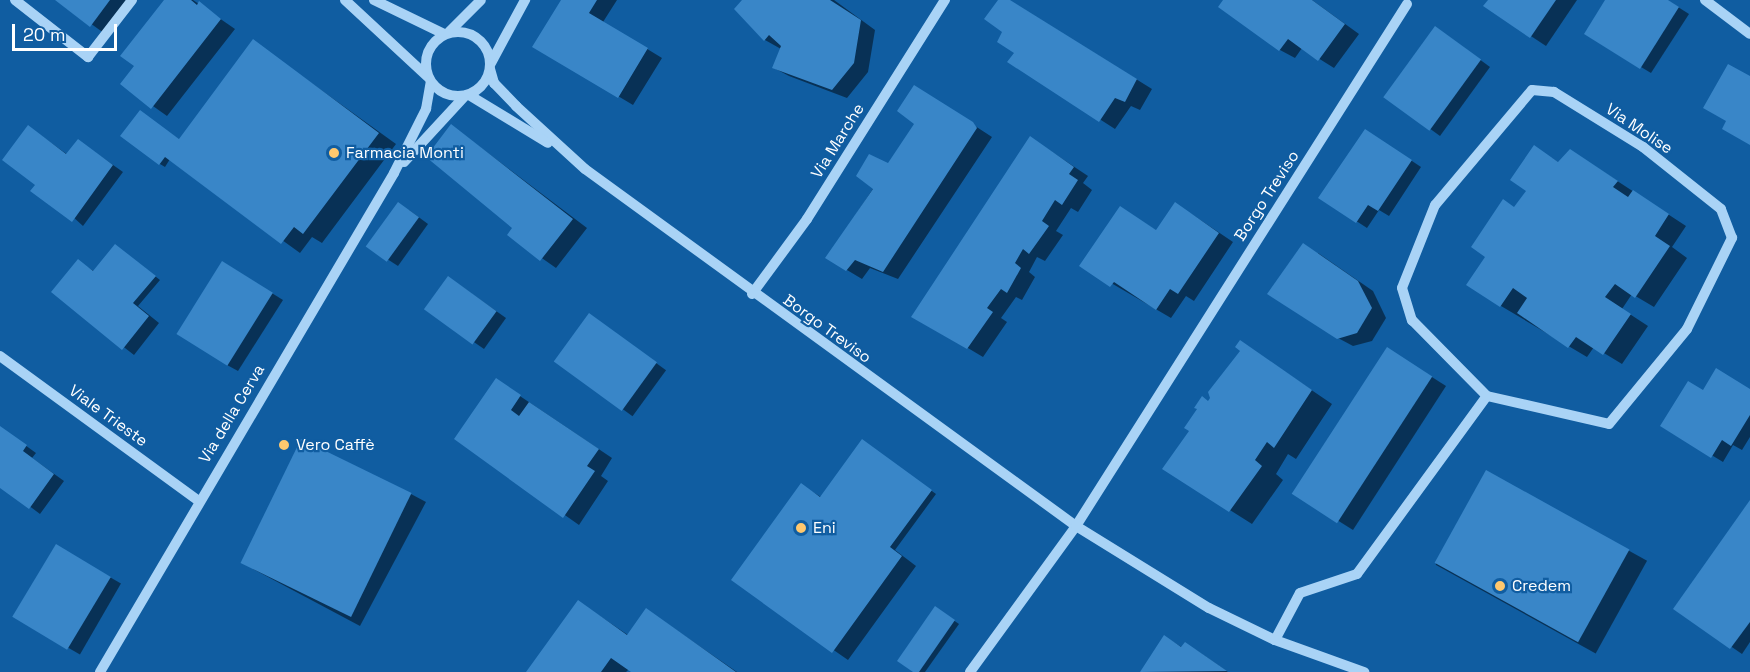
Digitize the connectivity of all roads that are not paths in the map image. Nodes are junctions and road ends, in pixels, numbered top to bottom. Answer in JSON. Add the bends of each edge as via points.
{"nodes":[{"id":1,"x":15,"y":0,"type":"edge"},
{"id":2,"x":132,"y":0,"type":"edge"},
{"id":3,"x":345,"y":0,"type":"edge"},
{"id":4,"x":374,"y":0,"type":"edge"},
{"id":5,"x":481,"y":0,"type":"edge"},
{"id":6,"x":525,"y":0,"type":"edge"},
{"id":7,"x":945,"y":0,"type":"edge"},
{"id":8,"x":1706,"y":0,"type":"edge"},
{"id":9,"x":1407,"y":4,"type":"dead end"},
{"id":10,"x":447,"y":33,"type":"junction"},
{"id":11,"x":1750,"y":34,"type":"edge"},
{"id":12,"x":491,"y":66,"type":"junction"},
{"id":13,"x":430,"y":80,"type":"junction"},
{"id":14,"x":467,"y":95,"type":"junction"},
{"id":15,"x":564,"y":152,"type":"junction"},
{"id":16,"x":394,"y":173,"type":"junction"},
{"id":17,"x":752,"y":294,"type":"junction"},
{"id":18,"x":0,"y":356,"type":"edge"},
{"id":19,"x":1487,"y":396,"type":"junction"},
{"id":20,"x":198,"y":501,"type":"junction"},
{"id":21,"x":1076,"y":526,"type":"junction"},
{"id":22,"x":1275,"y":640,"type":"junction"},
{"id":23,"x":100,"y":672,"type":"edge"},
{"id":24,"x":970,"y":672,"type":"edge"},
{"id":25,"x":1364,"y":672,"type":"edge"}],
"edges":[{"from":1,"to":2,"type":"street","via":[[88,57]]},
{"from":3,"to":13,"type":"street"},
{"from":4,"to":10,"type":"street"},
{"from":5,"to":10,"type":"street"},
{"from":6,"to":12,"type":"street"},
{"from":7,"to":17,"type":"street","name":"Via Marche","via":[[807,219]]},
{"from":8,"to":11,"type":"street"},
{"from":9,"to":21,"type":"street","name":"Borgo Treviso"},
{"from":10,"to":12,"type":"street","via":[[469,33],[478,38],[485,45]]},
{"from":10,"to":13,"type":"street","via":[[426,57]]},
{"from":12,"to":14,"type":"street","via":[[483,85]]},
{"from":12,"to":15,"type":"street","name":"Borgo Treviso","via":[[494,83]]},
{"from":13,"to":14,"type":"street","via":[[446,94]]},
{"from":13,"to":16,"type":"street","name":"Via della Cerva","via":[[426,109]]},
{"from":14,"to":15,"type":"street","name":"Borgo Treviso"},
{"from":14,"to":16,"type":"street","name":"Via della Cerva"},
{"from":15,"to":17,"type":"street","name":"Borgo Treviso"},
{"from":16,"to":20,"type":"street","name":"Via della Cerva"},
{"from":17,"to":21,"type":"street","name":"Borgo Treviso"},
{"from":18,"to":20,"type":"street","name":"Viale Trieste"},
{"from":19,"to":19,"type":"street","name":"Via Molise","via":[[1412,320],[1402,288],[1435,205],[1532,90],[1554,92],[1643,147],[1721,209],[1732,238],[1687,329],[1609,424]]},
{"from":19,"to":22,"type":"street","via":[[1357,574],[1300,593]]},
{"from":20,"to":23,"type":"street","name":"Via della Cerva"},
{"from":21,"to":22,"type":"street","name":"Borgo Treviso","via":[[1199,602]]},
{"from":21,"to":24,"type":"street","name":"Borgo Treviso"},
{"from":22,"to":25,"type":"street","name":"Borgo Treviso"}]}
